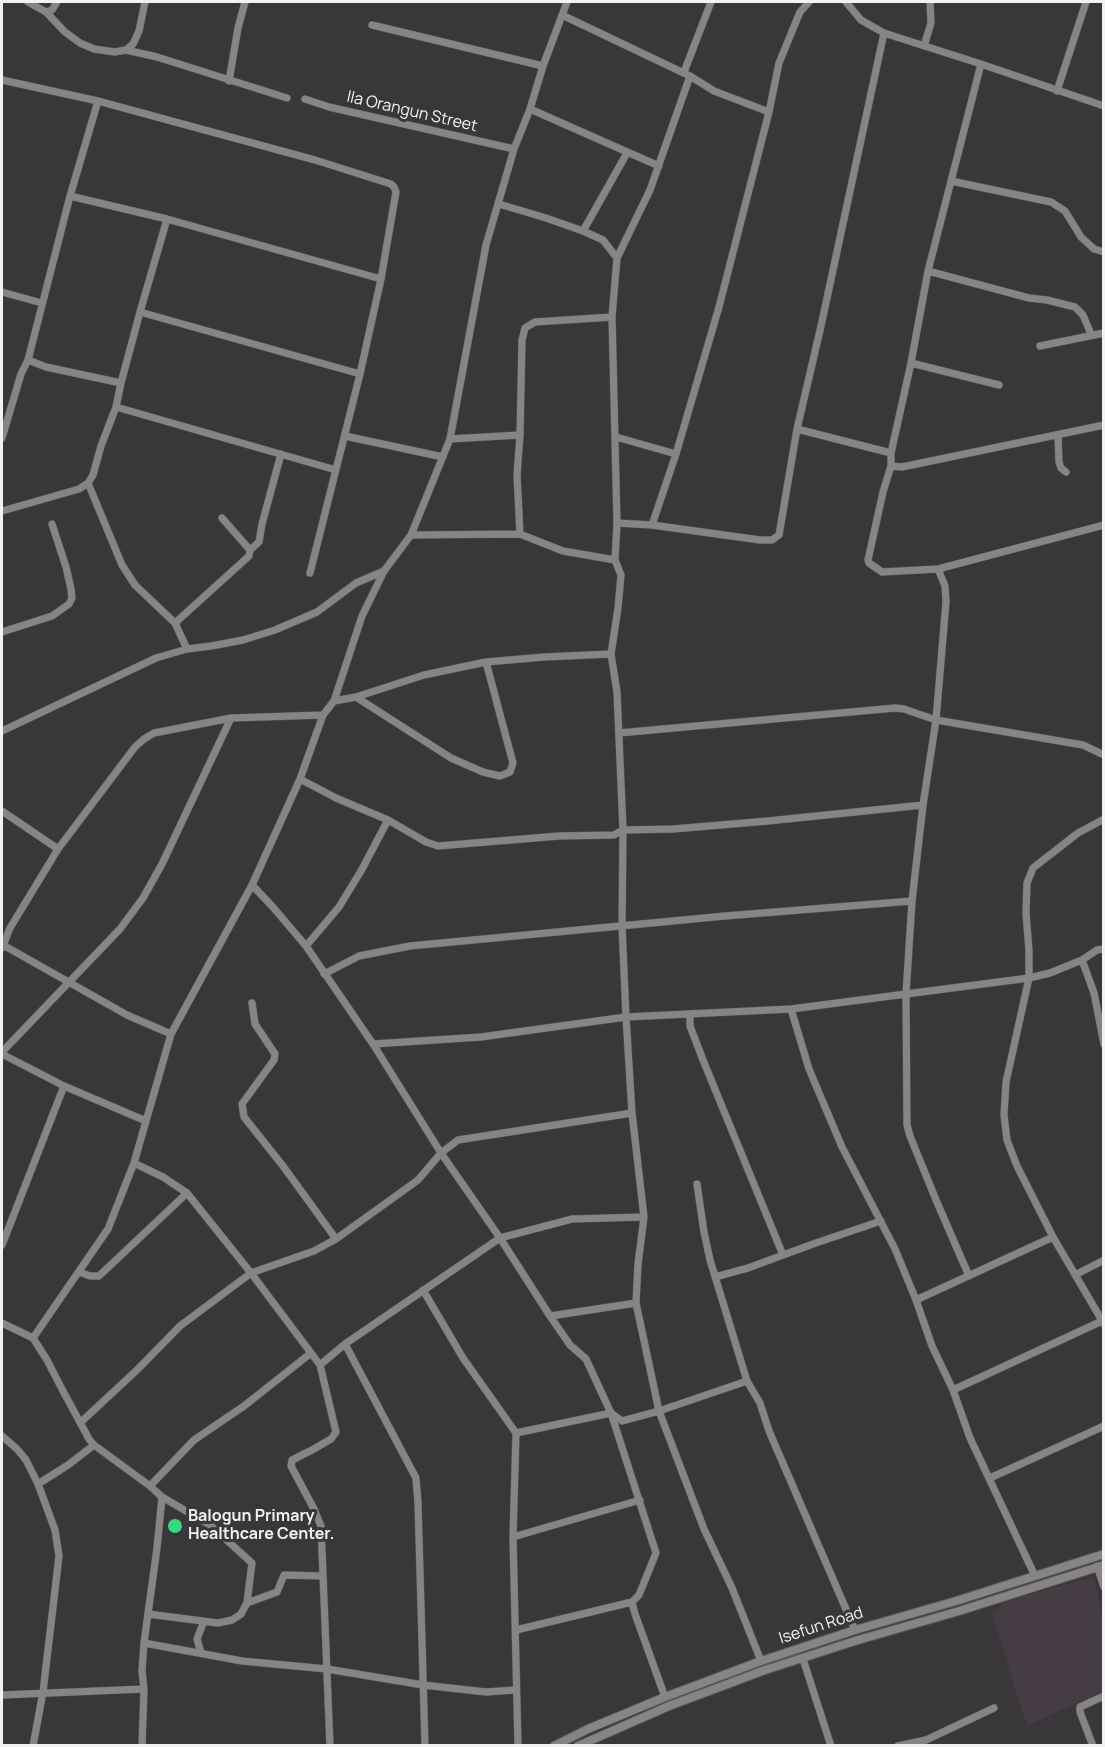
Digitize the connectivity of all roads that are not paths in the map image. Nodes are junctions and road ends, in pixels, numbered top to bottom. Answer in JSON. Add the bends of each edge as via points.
{"nodes":[{"id":1,"x":28,"y":2,"type":"edge"},
{"id":2,"x":57,"y":2,"type":"edge"},
{"id":3,"x":146,"y":2,"type":"edge"},
{"id":4,"x":245,"y":2,"type":"edge"},
{"id":5,"x":567,"y":2,"type":"edge"},
{"id":6,"x":711,"y":2,"type":"edge"},
{"id":7,"x":809,"y":2,"type":"edge"},
{"id":8,"x":846,"y":2,"type":"edge"},
{"id":9,"x":930,"y":2,"type":"edge"},
{"id":10,"x":1086,"y":2,"type":"edge"},
{"id":11,"x":46,"y":12,"type":"junction"},
{"id":12,"x":562,"y":15,"type":"junction"},
{"id":13,"x":372,"y":25,"type":"dead end"},
{"id":14,"x":884,"y":33,"type":"junction"},
{"id":15,"x":924,"y":46,"type":"junction"},
{"id":16,"x":126,"y":50,"type":"junction"},
{"id":17,"x":981,"y":64,"type":"junction"},
{"id":18,"x":543,"y":66,"type":"junction"},
{"id":19,"x":687,"y":74,"type":"junction"},
{"id":20,"x":2,"y":80,"type":"edge"},
{"id":21,"x":229,"y":81,"type":"junction"},
{"id":22,"x":1057,"y":91,"type":"junction"},
{"id":23,"x":286,"y":98,"type":"dead end"},
{"id":24,"x":304,"y":99,"type":"dead end"},
{"id":25,"x":98,"y":101,"type":"junction"},
{"id":26,"x":1104,"y":106,"type":"edge"},
{"id":27,"x":530,"y":109,"type":"junction"},
{"id":28,"x":769,"y":112,"type":"junction"},
{"id":29,"x":513,"y":149,"type":"junction"},
{"id":30,"x":627,"y":153,"type":"junction"},
{"id":31,"x":659,"y":166,"type":"junction"},
{"id":32,"x":951,"y":181,"type":"junction"},
{"id":33,"x":70,"y":196,"type":"junction"},
{"id":34,"x":499,"y":204,"type":"junction"},
{"id":35,"x":167,"y":219,"type":"junction"},
{"id":36,"x":583,"y":231,"type":"junction"},
{"id":37,"x":1104,"y":252,"type":"edge"},
{"id":38,"x":617,"y":258,"type":"junction"},
{"id":39,"x":928,"y":271,"type":"junction"},
{"id":40,"x":381,"y":279,"type":"junction"},
{"id":41,"x":2,"y":292,"type":"edge"},
{"id":42,"x":42,"y":303,"type":"junction"},
{"id":43,"x":140,"y":312,"type":"junction"},
{"id":44,"x":612,"y":317,"type":"junction"},
{"id":45,"x":1104,"y":333,"type":"edge"},
{"id":46,"x":1091,"y":334,"type":"junction"},
{"id":47,"x":1040,"y":346,"type":"dead end"},
{"id":48,"x":28,"y":360,"type":"junction"},
{"id":49,"x":911,"y":363,"type":"junction"},
{"id":50,"x":360,"y":374,"type":"junction"},
{"id":51,"x":121,"y":383,"type":"junction"},
{"id":52,"x":999,"y":385,"type":"dead end"},
{"id":53,"x":116,"y":407,"type":"junction"},
{"id":54,"x":1104,"y":425,"type":"edge"},
{"id":55,"x":797,"y":429,"type":"junction"},
{"id":56,"x":520,"y":435,"type":"junction"},
{"id":57,"x":1058,"y":435,"type":"junction"},
{"id":58,"x":345,"y":436,"type":"junction"},
{"id":59,"x":616,"y":437,"type":"junction"},
{"id":60,"x":2,"y":438,"type":"edge"},
{"id":61,"x":450,"y":439,"type":"junction"},
{"id":62,"x":891,"y":453,"type":"junction"},
{"id":63,"x":281,"y":454,"type":"junction"},
{"id":64,"x":676,"y":454,"type":"junction"},
{"id":65,"x":443,"y":457,"type":"junction"},
{"id":66,"x":891,"y":466,"type":"junction"},
{"id":67,"x":336,"y":470,"type":"junction"},
{"id":68,"x":1066,"y":472,"type":"dead end"},
{"id":69,"x":88,"y":483,"type":"junction"},
{"id":70,"x":2,"y":511,"type":"edge"},
{"id":71,"x":222,"y":518,"type":"dead end"},
{"id":72,"x":617,"y":523,"type":"junction"},
{"id":73,"x":52,"y":524,"type":"dead end"},
{"id":74,"x":652,"y":525,"type":"junction"},
{"id":75,"x":1104,"y":525,"type":"edge"},
{"id":76,"x":520,"y":534,"type":"junction"},
{"id":77,"x":411,"y":535,"type":"junction"},
{"id":78,"x":250,"y":550,"type":"junction"},
{"id":79,"x":615,"y":560,"type":"junction"},
{"id":80,"x":938,"y":569,"type":"junction"},
{"id":81,"x":384,"y":572,"type":"junction"},
{"id":82,"x":310,"y":573,"type":"dead end"},
{"id":83,"x":175,"y":623,"type":"junction"},
{"id":84,"x":2,"y":632,"type":"edge"},
{"id":85,"x":187,"y":649,"type":"junction"},
{"id":86,"x":611,"y":654,"type":"junction"},
{"id":87,"x":486,"y":662,"type":"junction"},
{"id":88,"x":356,"y":697,"type":"junction"},
{"id":89,"x":334,"y":701,"type":"junction"},
{"id":90,"x":323,"y":715,"type":"junction"},
{"id":91,"x":231,"y":717,"type":"junction"},
{"id":92,"x":936,"y":720,"type":"junction"},
{"id":93,"x":2,"y":731,"type":"edge"},
{"id":94,"x":619,"y":733,"type":"junction"},
{"id":95,"x":1104,"y":755,"type":"edge"},
{"id":96,"x":300,"y":779,"type":"junction"},
{"id":97,"x":923,"y":805,"type":"junction"},
{"id":98,"x":2,"y":811,"type":"edge"},
{"id":99,"x":1104,"y":819,"type":"edge"},
{"id":100,"x":388,"y":820,"type":"junction"},
{"id":101,"x":623,"y":830,"type":"junction"},
{"id":102,"x":58,"y":849,"type":"junction"},
{"id":103,"x":252,"y":885,"type":"junction"},
{"id":104,"x":912,"y":901,"type":"junction"},
{"id":105,"x":2,"y":922,"type":"edge"},
{"id":106,"x":622,"y":926,"type":"junction"},
{"id":107,"x":10,"y":928,"type":"junction"},
{"id":108,"x":306,"y":946,"type":"junction"},
{"id":109,"x":2,"y":947,"type":"edge"},
{"id":110,"x":1104,"y":949,"type":"edge"},
{"id":111,"x":1082,"y":960,"type":"junction"},
{"id":112,"x":324,"y":974,"type":"junction"},
{"id":113,"x":1029,"y":978,"type":"junction"},
{"id":114,"x":69,"y":982,"type":"junction"},
{"id":115,"x":906,"y":994,"type":"junction"},
{"id":116,"x":252,"y":1003,"type":"dead end"},
{"id":117,"x":792,"y":1009,"type":"junction"},
{"id":118,"x":690,"y":1014,"type":"junction"},
{"id":119,"x":626,"y":1017,"type":"junction"},
{"id":120,"x":171,"y":1034,"type":"junction"},
{"id":121,"x":373,"y":1044,"type":"junction"},
{"id":122,"x":1104,"y":1044,"type":"edge"},
{"id":123,"x":2,"y":1053,"type":"edge"},
{"id":124,"x":64,"y":1086,"type":"junction"},
{"id":125,"x":632,"y":1113,"type":"junction"},
{"id":126,"x":146,"y":1121,"type":"junction"},
{"id":127,"x":441,"y":1153,"type":"junction"},
{"id":128,"x":134,"y":1163,"type":"junction"},
{"id":129,"x":697,"y":1184,"type":"dead end"},
{"id":130,"x":187,"y":1193,"type":"junction"},
{"id":131,"x":644,"y":1217,"type":"junction"},
{"id":132,"x":881,"y":1221,"type":"junction"},
{"id":133,"x":1053,"y":1237,"type":"junction"},
{"id":134,"x":500,"y":1238,"type":"junction"},
{"id":135,"x":336,"y":1239,"type":"junction"},
{"id":136,"x":2,"y":1245,"type":"edge"},
{"id":137,"x":783,"y":1255,"type":"junction"},
{"id":138,"x":1104,"y":1260,"type":"edge"},
{"id":139,"x":79,"y":1272,"type":"junction"},
{"id":140,"x":251,"y":1273,"type":"junction"},
{"id":141,"x":1075,"y":1275,"type":"junction"},
{"id":142,"x":969,"y":1276,"type":"junction"},
{"id":143,"x":715,"y":1277,"type":"junction"},
{"id":144,"x":423,"y":1290,"type":"junction"},
{"id":145,"x":916,"y":1300,"type":"junction"},
{"id":146,"x":636,"y":1303,"type":"junction"},
{"id":147,"x":550,"y":1316,"type":"junction"},
{"id":148,"x":1103,"y":1322,"type":"edge"},
{"id":149,"x":2,"y":1323,"type":"edge"},
{"id":150,"x":33,"y":1338,"type":"junction"},
{"id":151,"x":345,"y":1344,"type":"junction"},
{"id":152,"x":311,"y":1353,"type":"junction"},
{"id":153,"x":320,"y":1365,"type":"junction"},
{"id":154,"x":747,"y":1381,"type":"junction"},
{"id":155,"x":952,"y":1390,"type":"junction"},
{"id":156,"x":659,"y":1412,"type":"junction"},
{"id":157,"x":611,"y":1413,"type":"junction"},
{"id":158,"x":81,"y":1422,"type":"junction"},
{"id":159,"x":1104,"y":1426,"type":"edge"},
{"id":160,"x":516,"y":1433,"type":"junction"},
{"id":161,"x":2,"y":1436,"type":"edge"},
{"id":162,"x":94,"y":1445,"type":"junction"},
{"id":163,"x":990,"y":1478,"type":"junction"},
{"id":164,"x":38,"y":1484,"type":"junction"},
{"id":165,"x":150,"y":1486,"type":"junction"},
{"id":166,"x":162,"y":1497,"type":"junction"},
{"id":167,"x":639,"y":1500,"type":"junction"},
{"id":168,"x":513,"y":1537,"type":"junction"},
{"id":169,"x":1104,"y":1554,"type":"edge"},
{"id":170,"x":1100,"y":1566,"type":"edge"},
{"id":171,"x":323,"y":1576,"type":"junction"},
{"id":172,"x":1035,"y":1576,"type":"junction"},
{"id":173,"x":1104,"y":1587,"type":"edge"},
{"id":174,"x":632,"y":1602,"type":"junction"},
{"id":175,"x":247,"y":1603,"type":"junction"},
{"id":176,"x":148,"y":1614,"type":"junction"},
{"id":177,"x":204,"y":1621,"type":"junction"},
{"id":178,"x":516,"y":1630,"type":"junction"},
{"id":179,"x":855,"y":1630,"type":"junction"},
{"id":180,"x":144,"y":1643,"type":"junction"},
{"id":181,"x":201,"y":1653,"type":"junction"},
{"id":182,"x":803,"y":1659,"type":"junction"},
{"id":183,"x":761,"y":1661,"type":"junction"},
{"id":184,"x":327,"y":1669,"type":"junction"},
{"id":185,"x":423,"y":1685,"type":"junction"},
{"id":186,"x":144,"y":1689,"type":"junction"},
{"id":187,"x":515,"y":1690,"type":"junction"},
{"id":188,"x":43,"y":1692,"type":"junction"},
{"id":189,"x":2,"y":1695,"type":"edge"},
{"id":190,"x":1104,"y":1696,"type":"edge"},
{"id":191,"x":665,"y":1697,"type":"junction"},
{"id":192,"x":994,"y":1708,"type":"dead end"},
{"id":193,"x":33,"y":1746,"type":"edge"},
{"id":194,"x":142,"y":1746,"type":"edge"},
{"id":195,"x":330,"y":1746,"type":"edge"},
{"id":196,"x":425,"y":1746,"type":"edge"},
{"id":197,"x":518,"y":1746,"type":"edge"},
{"id":198,"x":554,"y":1746,"type":"edge"},
{"id":199,"x":578,"y":1746,"type":"edge"},
{"id":200,"x":831,"y":1746,"type":"edge"},
{"id":201,"x":898,"y":1746,"type":"edge"},
{"id":202,"x":1093,"y":1746,"type":"edge"}],
"edges":[{"from":1,"to":11,"type":"street"},
{"from":2,"to":11,"type":"street"},
{"from":3,"to":16,"type":"street","via":[[139,31]]},
{"from":4,"to":21,"type":"street"},
{"from":5,"to":12,"type":"street"},
{"from":6,"to":19,"type":"street"},
{"from":7,"to":28,"type":"street","via":[[779,63]]},
{"from":8,"to":14,"type":"street","via":[[861,20]]},
{"from":9,"to":15,"type":"street","via":[[932,23]]},
{"from":10,"to":22,"type":"street"},
{"from":11,"to":16,"type":"street","via":[[65,32],[94,49]]},
{"from":12,"to":18,"type":"street"},
{"from":12,"to":19,"type":"street"},
{"from":13,"to":18,"type":"street"},
{"from":14,"to":15,"type":"street"},
{"from":14,"to":55,"type":"street"},
{"from":15,"to":17,"type":"street"},
{"from":16,"to":21,"type":"street"},
{"from":17,"to":22,"type":"street"},
{"from":17,"to":32,"type":"street"},
{"from":18,"to":27,"type":"street"},
{"from":19,"to":28,"type":"street","via":[[714,91]]},
{"from":19,"to":31,"type":"street"},
{"from":20,"to":25,"type":"street"},
{"from":21,"to":23,"type":"street"},
{"from":22,"to":26,"type":"street"},
{"from":24,"to":29,"type":"street","name":"Ila Orangun Street"},
{"from":25,"to":33,"type":"street"},
{"from":25,"to":40,"type":"street","via":[[391,184],[396,192]]},
{"from":27,"to":29,"type":"street"},
{"from":27,"to":30,"type":"street"},
{"from":28,"to":64,"type":"street"},
{"from":29,"to":34,"type":"street"},
{"from":30,"to":31,"type":"street"},
{"from":30,"to":36,"type":"street"},
{"from":31,"to":38,"type":"street"},
{"from":32,"to":37,"type":"street","via":[[1051,202],[1065,211],[1081,237]]},
{"from":32,"to":39,"type":"street"},
{"from":33,"to":35,"type":"street"},
{"from":33,"to":42,"type":"street"},
{"from":34,"to":36,"type":"street"},
{"from":34,"to":61,"type":"street","via":[[486,245]]},
{"from":35,"to":40,"type":"street"},
{"from":35,"to":43,"type":"street"},
{"from":36,"to":38,"type":"street","via":[[603,240]]},
{"from":38,"to":44,"type":"street"},
{"from":39,"to":46,"type":"street","via":[[1075,307]]},
{"from":39,"to":49,"type":"street"},
{"from":40,"to":50,"type":"street"},
{"from":41,"to":42,"type":"street"},
{"from":42,"to":48,"type":"street"},
{"from":43,"to":50,"type":"street"},
{"from":43,"to":51,"type":"street"},
{"from":44,"to":56,"type":"street","via":[[535,322],[525,328]]},
{"from":44,"to":59,"type":"street"},
{"from":45,"to":46,"type":"street"},
{"from":46,"to":47,"type":"street"},
{"from":48,"to":51,"type":"street"},
{"from":48,"to":60,"type":"street"},
{"from":49,"to":52,"type":"street"},
{"from":49,"to":62,"type":"street"},
{"from":50,"to":58,"type":"street"},
{"from":51,"to":53,"type":"street"},
{"from":53,"to":63,"type":"street"},
{"from":53,"to":69,"type":"street"},
{"from":54,"to":57,"type":"street"},
{"from":55,"to":62,"type":"street"},
{"from":55,"to":74,"type":"street","via":[[779,535],[772,540]]},
{"from":56,"to":61,"type":"street"},
{"from":56,"to":76,"type":"street"},
{"from":57,"to":66,"type":"street"},
{"from":57,"to":68,"type":"street","via":[[1059,462]]},
{"from":58,"to":65,"type":"street"},
{"from":58,"to":67,"type":"street"},
{"from":59,"to":64,"type":"street"},
{"from":59,"to":72,"type":"street"},
{"from":61,"to":65,"type":"street"},
{"from":62,"to":66,"type":"street"},
{"from":63,"to":67,"type":"street"},
{"from":63,"to":78,"type":"street","via":[[259,542]]},
{"from":64,"to":74,"type":"street"},
{"from":65,"to":77,"type":"street"},
{"from":66,"to":80,"type":"street","via":[[869,563],[882,572]]},
{"from":67,"to":82,"type":"street"},
{"from":69,"to":70,"type":"street"},
{"from":69,"to":83,"type":"street","via":[[122,565],[135,585]]},
{"from":71,"to":78,"type":"street"},
{"from":72,"to":74,"type":"street"},
{"from":72,"to":79,"type":"street"},
{"from":73,"to":84,"type":"street","via":[[72,598],[52,616]]},
{"from":75,"to":80,"type":"street"},
{"from":76,"to":77,"type":"street"},
{"from":76,"to":79,"type":"street","via":[[563,551]]},
{"from":77,"to":81,"type":"street"},
{"from":78,"to":83,"type":"street","via":[[248,558]]},
{"from":79,"to":86,"type":"street","via":[[621,575]]},
{"from":80,"to":92,"type":"street","via":[[946,602]]},
{"from":81,"to":85,"type":"street","via":[[356,583],[317,612],[275,630]]},
{"from":81,"to":89,"type":"street","via":[[362,616]]},
{"from":83,"to":85,"type":"street"},
{"from":85,"to":93,"type":"street","via":[[156,658]]},
{"from":86,"to":87,"type":"street"},
{"from":86,"to":94,"type":"street"},
{"from":87,"to":88,"type":"street","via":[[424,675]]},
{"from":87,"to":88,"type":"street","via":[[513,763],[510,772],[500,776],[451,758]]},
{"from":88,"to":89,"type":"street"},
{"from":89,"to":90,"type":"street"},
{"from":90,"to":91,"type":"street"},
{"from":90,"to":96,"type":"street"},
{"from":91,"to":102,"type":"street","via":[[154,733],[144,739]]},
{"from":91,"to":114,"type":"street","via":[[143,898],[120,929]]},
{"from":92,"to":94,"type":"street","via":[[896,708]]},
{"from":92,"to":95,"type":"street","via":[[1083,745]]},
{"from":92,"to":97,"type":"street"},
{"from":94,"to":101,"type":"street"},
{"from":96,"to":100,"type":"street"},
{"from":96,"to":103,"type":"street"},
{"from":97,"to":101,"type":"street","via":[[673,829]]},
{"from":97,"to":104,"type":"street"},
{"from":98,"to":102,"type":"street"},
{"from":99,"to":113,"type":"street","via":[[1078,833],[1033,868],[1027,883]]},
{"from":100,"to":101,"type":"street","via":[[438,846],[614,835]]},
{"from":100,"to":108,"type":"street","via":[[339,907]]},
{"from":101,"to":106,"type":"street"},
{"from":102,"to":107,"type":"street"},
{"from":103,"to":108,"type":"street"},
{"from":103,"to":120,"type":"street"},
{"from":104,"to":106,"type":"street"},
{"from":104,"to":115,"type":"street"},
{"from":105,"to":107,"type":"street"},
{"from":106,"to":112,"type":"street","via":[[410,946],[359,956]]},
{"from":106,"to":119,"type":"street"},
{"from":107,"to":109,"type":"street"},
{"from":108,"to":112,"type":"street"},
{"from":109,"to":114,"type":"street"},
{"from":110,"to":111,"type":"street"},
{"from":111,"to":113,"type":"street"},
{"from":111,"to":122,"type":"street","via":[[1094,993]]},
{"from":112,"to":121,"type":"street"},
{"from":113,"to":115,"type":"street"},
{"from":113,"to":133,"type":"street","via":[[1006,1082],[1004,1115],[1007,1140],[1017,1167]]},
{"from":114,"to":120,"type":"street","via":[[127,1015]]},
{"from":114,"to":123,"type":"street"},
{"from":115,"to":117,"type":"street"},
{"from":115,"to":142,"type":"street","via":[[907,1125]]},
{"from":116,"to":135,"type":"street","via":[[255,1024],[275,1054],[242,1104],[244,1117]]},
{"from":117,"to":118,"type":"street"},
{"from":117,"to":132,"type":"street","via":[[809,1069],[842,1147]]},
{"from":118,"to":119,"type":"street"},
{"from":118,"to":137,"type":"street","via":[[690,1026],[703,1060]]},
{"from":119,"to":121,"type":"street","via":[[481,1037]]},
{"from":119,"to":125,"type":"street"},
{"from":120,"to":126,"type":"street"},
{"from":121,"to":127,"type":"street"},
{"from":123,"to":124,"type":"street"},
{"from":124,"to":126,"type":"street"},
{"from":124,"to":136,"type":"street"},
{"from":125,"to":127,"type":"street","via":[[458,1140]]},
{"from":125,"to":131,"type":"street"},
{"from":126,"to":128,"type":"street"},
{"from":127,"to":134,"type":"street"},
{"from":127,"to":135,"type":"street","via":[[418,1180]]},
{"from":128,"to":130,"type":"street"},
{"from":128,"to":139,"type":"street","via":[[108,1228]]},
{"from":129,"to":143,"type":"street"},
{"from":130,"to":139,"type":"street","via":[[99,1275]]},
{"from":130,"to":140,"type":"street"},
{"from":131,"to":134,"type":"street","via":[[572,1219]]},
{"from":131,"to":146,"type":"street"},
{"from":132,"to":137,"type":"street"},
{"from":132,"to":145,"type":"street"},
{"from":133,"to":141,"type":"street"},
{"from":133,"to":142,"type":"street"},
{"from":134,"to":144,"type":"street"},
{"from":134,"to":147,"type":"street"},
{"from":135,"to":140,"type":"street"},
{"from":137,"to":143,"type":"street"},
{"from":138,"to":141,"type":"street"},
{"from":139,"to":150,"type":"street"},
{"from":140,"to":152,"type":"street"},
{"from":140,"to":158,"type":"street","via":[[180,1326]]},
{"from":141,"to":148,"type":"street"},
{"from":142,"to":145,"type":"street"},
{"from":143,"to":154,"type":"street"},
{"from":144,"to":151,"type":"street"},
{"from":144,"to":160,"type":"street","via":[[463,1358]]},
{"from":145,"to":155,"type":"street"},
{"from":146,"to":147,"type":"street"},
{"from":146,"to":156,"type":"street"},
{"from":147,"to":157,"type":"street","via":[[570,1345],[586,1359]]},
{"from":148,"to":155,"type":"street"},
{"from":149,"to":150,"type":"street"},
{"from":150,"to":158,"type":"street"},
{"from":151,"to":153,"type":"street"},
{"from":151,"to":185,"type":"street","via":[[416,1478]]},
{"from":152,"to":153,"type":"street"},
{"from":152,"to":165,"type":"street","via":[[194,1440]]},
{"from":153,"to":171,"type":"street","via":[[336,1432],[331,1439],[292,1460],[291,1466],[321,1526]]},
{"from":154,"to":156,"type":"street"},
{"from":154,"to":179,"type":"street","via":[[760,1403]]},
{"from":155,"to":163,"type":"street"},
{"from":156,"to":157,"type":"street","via":[[622,1421]]},
{"from":156,"to":183,"type":"street"},
{"from":157,"to":160,"type":"street"},
{"from":157,"to":167,"type":"street"},
{"from":158,"to":162,"type":"street"},
{"from":159,"to":163,"type":"street"},
{"from":160,"to":168,"type":"street"},
{"from":161,"to":164,"type":"street","via":[[26,1460]]},
{"from":162,"to":164,"type":"street"},
{"from":162,"to":165,"type":"street"},
{"from":163,"to":172,"type":"street"},
{"from":164,"to":188,"type":"street","via":[[55,1530],[59,1556]]},
{"from":165,"to":166,"type":"street"},
{"from":166,"to":175,"type":"street","via":[[210,1525],[252,1563]]},
{"from":166,"to":176,"type":"street"},
{"from":167,"to":168,"type":"street"},
{"from":167,"to":174,"type":"street","via":[[656,1553],[639,1595]]},
{"from":168,"to":178,"type":"street"},
{"from":169,"to":172,"type":"street","name":"Isefun Road"},
{"from":170,"to":173,"type":"street"},
{"from":170,"to":182,"type":"street","name":"Isefun Road"},
{"from":171,"to":175,"type":"street","via":[[284,1575],[277,1592]]},
{"from":171,"to":184,"type":"street"},
{"from":172,"to":179,"type":"street","name":"Isefun Road"},
{"from":174,"to":178,"type":"street"},
{"from":174,"to":191,"type":"street"},
{"from":175,"to":177,"type":"street","via":[[232,1620]]},
{"from":176,"to":177,"type":"street"},
{"from":176,"to":180,"type":"street"},
{"from":177,"to":181,"type":"street","via":[[197,1639]]},
{"from":178,"to":187,"type":"street"},
{"from":179,"to":183,"type":"street","name":"Isefun Road"},
{"from":180,"to":181,"type":"street"},
{"from":180,"to":186,"type":"street"},
{"from":181,"to":184,"type":"street"},
{"from":182,"to":199,"type":"street","name":"Isefun Road","via":[[669,1706]]},
{"from":182,"to":200,"type":"street"},
{"from":183,"to":191,"type":"street","name":"Isefun Road"},
{"from":184,"to":185,"type":"street"},
{"from":184,"to":195,"type":"street"},
{"from":185,"to":187,"type":"street","via":[[486,1692]]},
{"from":185,"to":196,"type":"street"},
{"from":186,"to":188,"type":"street"},
{"from":186,"to":194,"type":"street"},
{"from":187,"to":197,"type":"street"},
{"from":188,"to":189,"type":"street"},
{"from":188,"to":193,"type":"street"},
{"from":190,"to":202,"type":"street","via":[[1080,1707]]},
{"from":191,"to":198,"type":"street","name":"Isefun Road"},
{"from":192,"to":201,"type":"street","via":[[926,1740]]}]}
